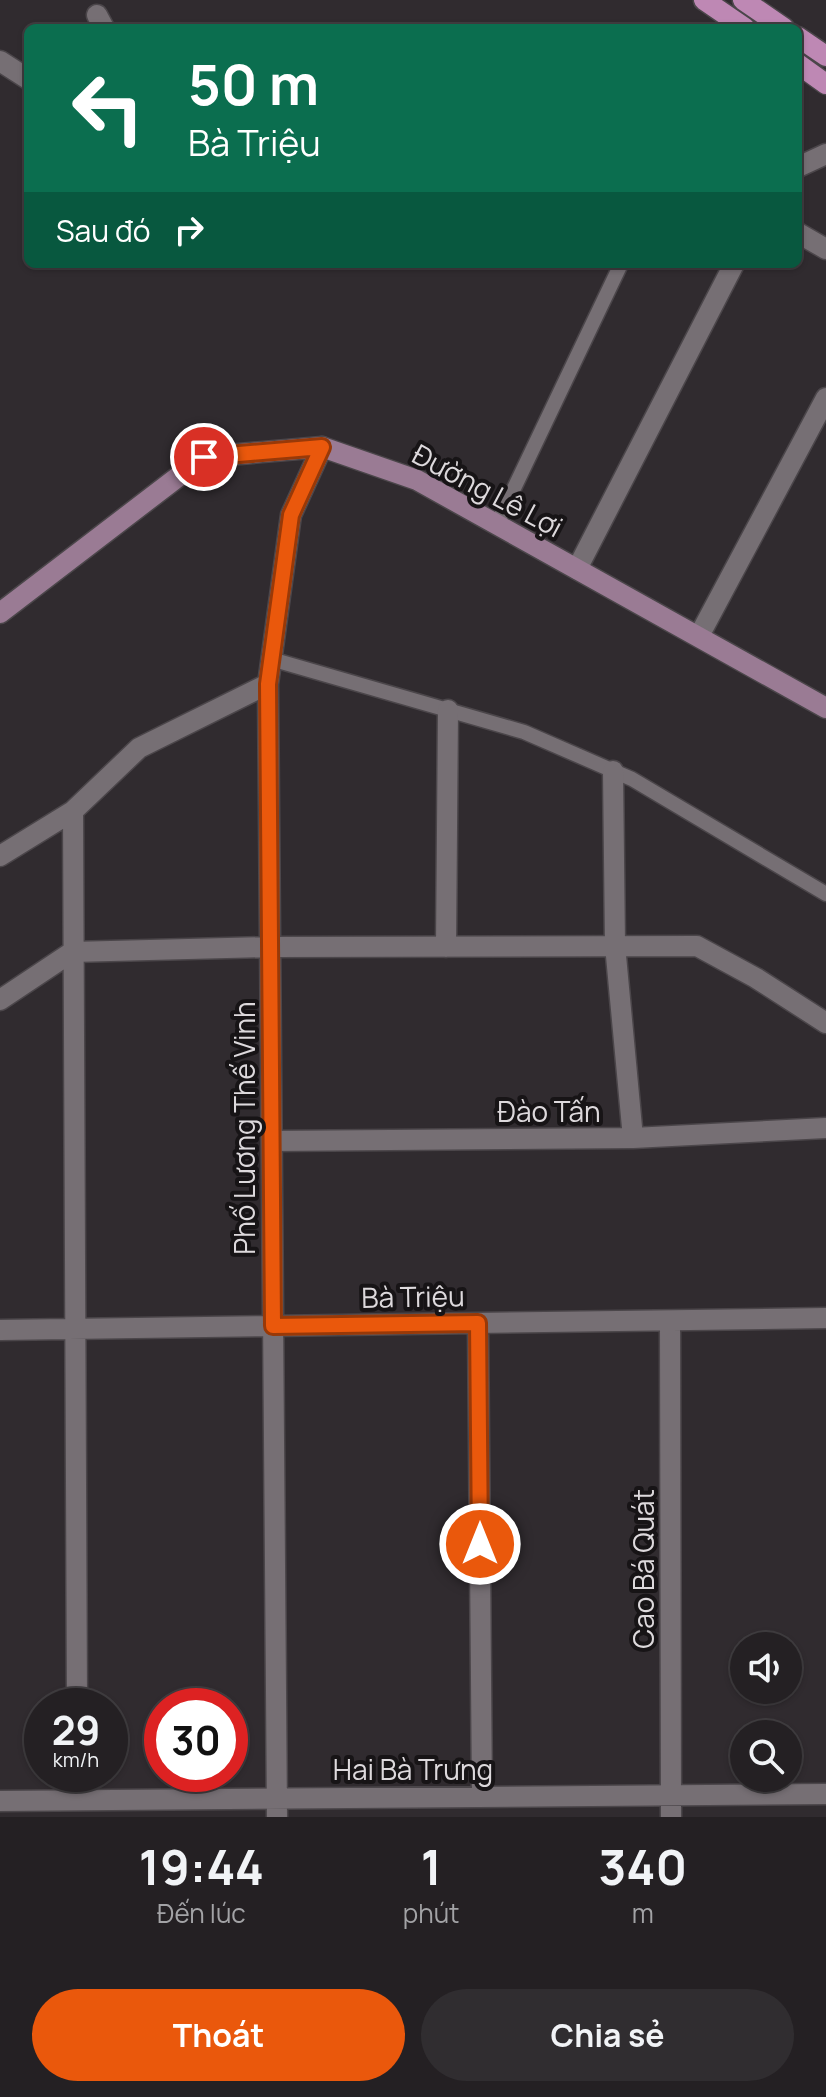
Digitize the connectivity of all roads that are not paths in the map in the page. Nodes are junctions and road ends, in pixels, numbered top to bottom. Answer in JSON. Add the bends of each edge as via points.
{"nodes":[{"id":1,"x":704,"y":0,"type":"edge"},
{"id":2,"x":743,"y":0,"type":"edge"},
{"id":3,"x":739,"y":24,"type":"edge"},
{"id":4,"x":778,"y":24,"type":"edge"},
{"id":5,"x":802,"y":40,"type":"edge"},
{"id":6,"x":826,"y":56,"type":"edge"},
{"id":7,"x":0,"y":61,"type":"edge"},
{"id":8,"x":802,"y":67,"type":"edge"},
{"id":9,"x":24,"y":76,"type":"edge"},
{"id":10,"x":826,"y":84,"type":"edge"},
{"id":11,"x":826,"y":154,"type":"edge"},
{"id":12,"x":802,"y":165,"type":"edge"},
{"id":13,"x":802,"y":235,"type":"edge"},
{"id":14,"x":826,"y":249,"type":"edge"},
{"id":15,"x":619,"y":268,"type":"edge"},
{"id":16,"x":732,"y":268,"type":"edge"},
{"id":17,"x":826,"y":398,"type":"edge"},
{"id":18,"x":322,"y":447,"type":"junction"},
{"id":19,"x":497,"y":524,"type":"junction"},
{"id":20,"x":577,"y":569,"type":"junction"},
{"id":21,"x":0,"y":613,"type":"edge"},
{"id":22,"x":699,"y":636,"type":"junction"},
{"id":23,"x":271,"y":659,"type":"junction"},
{"id":24,"x":268,"y":684,"type":"junction"},
{"id":25,"x":826,"y":708,"type":"edge"},
{"id":26,"x":448,"y":710,"type":"junction"},
{"id":27,"x":613,"y":771,"type":"junction"},
{"id":28,"x":73,"y":811,"type":"junction"},
{"id":29,"x":0,"y":856,"type":"edge"},
{"id":30,"x":826,"y":894,"type":"edge"},
{"id":31,"x":615,"y":945,"type":"junction"},
{"id":32,"x":270,"y":947,"type":"junction"},
{"id":33,"x":446,"y":947,"type":"junction"},
{"id":34,"x":72,"y":952,"type":"junction"},
{"id":35,"x":0,"y":1000,"type":"edge"},
{"id":36,"x":826,"y":1023,"type":"edge"},
{"id":37,"x":826,"y":1128,"type":"edge"},
{"id":38,"x":633,"y":1138,"type":"junction"},
{"id":39,"x":272,"y":1141,"type":"junction"},
{"id":40,"x":826,"y":1318,"type":"edge"},
{"id":41,"x":670,"y":1321,"type":"junction"},
{"id":42,"x":478,"y":1323,"type":"junction"},
{"id":43,"x":273,"y":1326,"type":"junction"},
{"id":44,"x":75,"y":1329,"type":"junction"},
{"id":45,"x":0,"y":1330,"type":"edge"},
{"id":46,"x":77,"y":1688,"type":"edge"},
{"id":47,"x":78,"y":1792,"type":"edge"},
{"id":48,"x":826,"y":1794,"type":"edge"},
{"id":49,"x":671,"y":1795,"type":"junction"},
{"id":50,"x":482,"y":1796,"type":"junction"},
{"id":51,"x":78,"y":1800,"type":"junction"},
{"id":52,"x":0,"y":1801,"type":"edge"},
{"id":53,"x":277,"y":1808,"type":"edge"},
{"id":54,"x":671,"y":1817,"type":"edge"}],
"edges":[{"from":1,"to":3,"type":"main road"},
{"from":2,"to":4,"type":"main road"},
{"from":5,"to":6,"type":"main road"},
{"from":7,"to":9,"type":"street"},
{"from":8,"to":10,"type":"main road"},
{"from":11,"to":12,"type":"street"},
{"from":13,"to":14,"type":"street"},
{"from":15,"to":19,"type":"lane"},
{"from":16,"to":20,"type":"street"},
{"from":17,"to":22,"type":"street"},
{"from":18,"to":19,"type":"street","name":"Đường Lê Lợi","via":[[417,480]]},
{"from":18,"to":21,"type":"street","name":"Đường Lê Lợi","via":[[204,457]]},
{"from":18,"to":23,"type":"street","name":"Phố Lương Thế Vinh","via":[[291,515]]},
{"from":19,"to":20,"type":"street","name":"Đường Lê Lợi"},
{"from":20,"to":22,"type":"street","name":"Đường Lê Lợi"},
{"from":22,"to":25,"type":"street","name":"Đường Lê Lợi"},
{"from":23,"to":24,"type":"street","name":"Phố Lương Thế Vinh"},
{"from":23,"to":26,"type":"lane"},
{"from":24,"to":28,"type":"street","via":[[139,748]]},
{"from":24,"to":32,"type":"street","name":"Phố Lương Thế Vinh"},
{"from":26,"to":27,"type":"lane","via":[[524,732]]},
{"from":26,"to":33,"type":"street"},
{"from":27,"to":30,"type":"lane"},
{"from":27,"to":31,"type":"street"},
{"from":28,"to":29,"type":"street"},
{"from":28,"to":34,"type":"street"},
{"from":31,"to":33,"type":"street"},
{"from":31,"to":36,"type":"street","via":[[697,946]]},
{"from":31,"to":38,"type":"street"},
{"from":32,"to":33,"type":"street"},
{"from":32,"to":34,"type":"street"},
{"from":32,"to":39,"type":"street","name":"Phố Lương Thế Vinh"},
{"from":34,"to":35,"type":"street"},
{"from":34,"to":44,"type":"street"},
{"from":37,"to":38,"type":"street","name":"Đào Tấn"},
{"from":38,"to":39,"type":"street","name":"Đào Tấn"},
{"from":39,"to":43,"type":"street","name":"Phố Lương Thế Vinh"},
{"from":40,"to":41,"type":"street","name":"Bà Triệu"},
{"from":41,"to":42,"type":"street","name":"Bà Triệu"},
{"from":41,"to":49,"type":"street","name":"Cao Bá Quát"},
{"from":42,"to":43,"type":"street","name":"Bà Triệu"},
{"from":42,"to":50,"type":"street"},
{"from":43,"to":44,"type":"street","name":"Bà Triệu"},
{"from":43,"to":53,"type":"street","name":"Phố Lương Thế Vinh"},
{"from":44,"to":45,"type":"street","name":"Bà Triệu"},
{"from":44,"to":46,"type":"street"},
{"from":47,"to":51,"type":"street"},
{"from":48,"to":49,"type":"street","name":"Hai Bà Trưng"},
{"from":49,"to":50,"type":"street","name":"Hai Bà Trưng"},
{"from":49,"to":54,"type":"street","name":"Cao Bá Quát"},
{"from":50,"to":53,"type":"street","name":"Hai Bà Trưng"},
{"from":51,"to":52,"type":"street","name":"Hai Bà Trưng"},
{"from":51,"to":53,"type":"street","name":"Hai Bà Trưng"}]}
